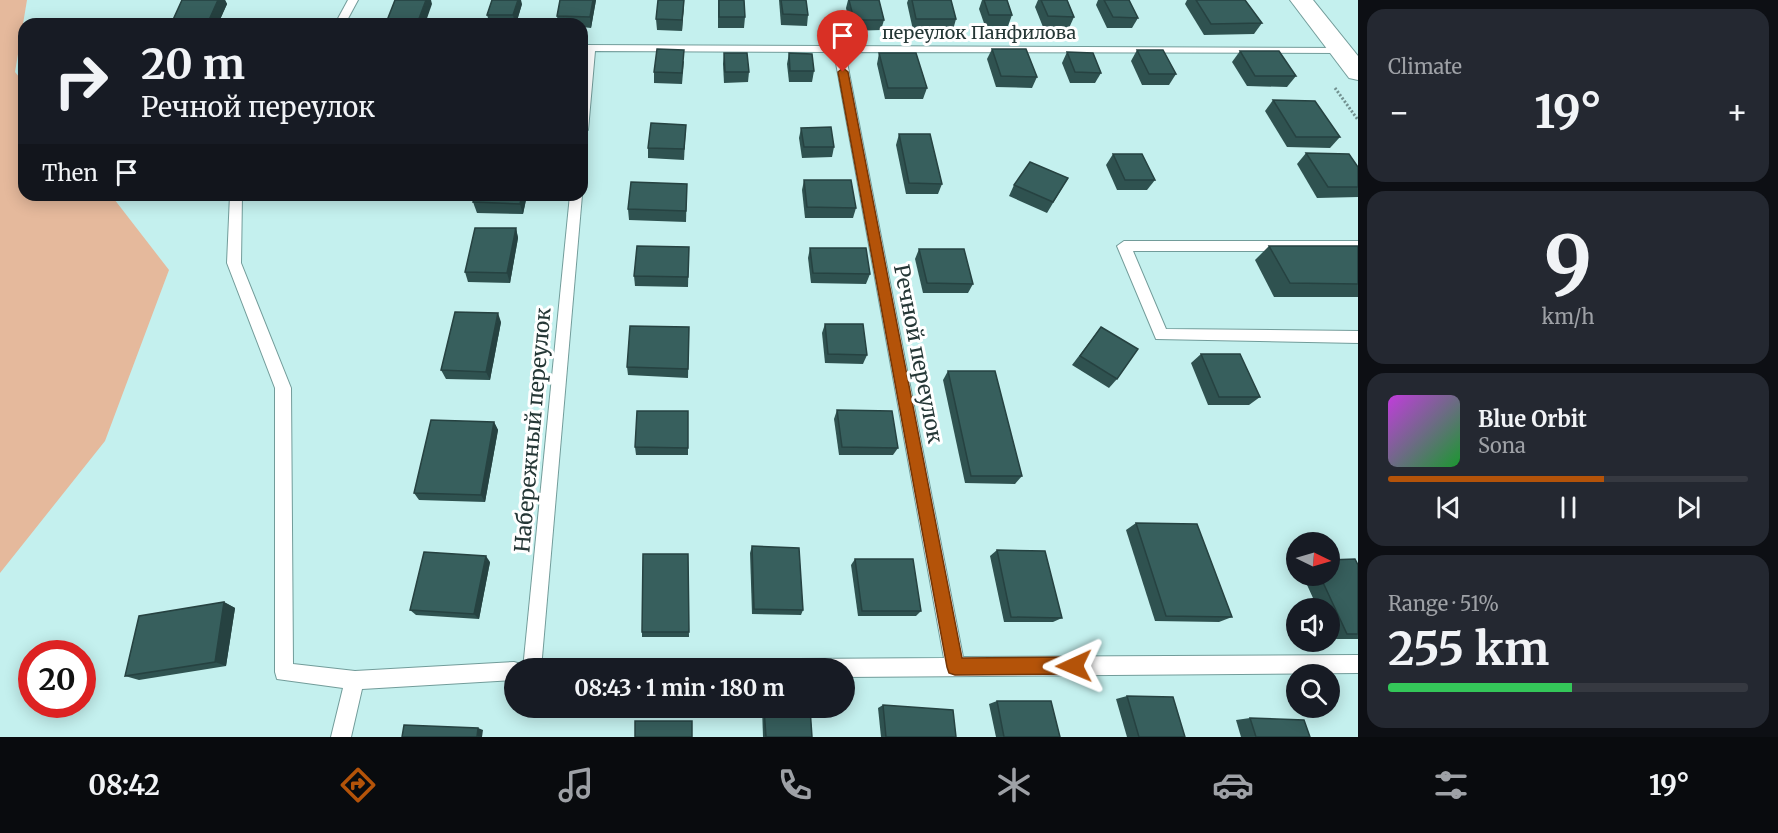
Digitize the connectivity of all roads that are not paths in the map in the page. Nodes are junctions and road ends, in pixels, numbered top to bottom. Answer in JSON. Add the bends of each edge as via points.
{"nodes":[{"id":1,"x":353,"y":0,"type":"edge"},
{"id":2,"x":1301,"y":0,"type":"edge"},
{"id":3,"x":343,"y":18,"type":"edge"},
{"id":4,"x":588,"y":48,"type":"edge"},
{"id":5,"x":839,"y":49,"type":"junction"},
{"id":6,"x":1340,"y":50,"type":"junction"},
{"id":7,"x":1358,"y":72,"type":"edge"},
{"id":8,"x":236,"y":201,"type":"edge"},
{"id":9,"x":575,"y":201,"type":"edge"},
{"id":10,"x":1358,"y":246,"type":"edge"},
{"id":11,"x":1358,"y":337,"type":"edge"},
{"id":12,"x":533,"y":658,"type":"edge"},
{"id":13,"x":1358,"y":664,"type":"edge"},
{"id":14,"x":955,"y":667,"type":"junction"},
{"id":15,"x":855,"y":668,"type":"edge"},
{"id":16,"x":504,"y":672,"type":"edge"},
{"id":17,"x":354,"y":680,"type":"junction"},
{"id":18,"x":341,"y":737,"type":"edge"}],
"edges":[{"from":1,"to":3,"type":"lane"},
{"from":2,"to":6,"type":"street"},
{"from":4,"to":5,"type":"lane","name":"переулок Панфилова"},
{"from":5,"to":6,"type":"lane","name":"переулок Панфилова"},
{"from":5,"to":14,"type":"lane","name":"Речной переулок"},
{"from":6,"to":7,"type":"street"},
{"from":8,"to":17,"type":"lane","via":[[234,263],[283,388],[284,672]]},
{"from":9,"to":12,"type":"lane","name":"Набережный переулок"},
{"from":10,"to":11,"type":"lane","via":[[1124,246],[1161,335]]},
{"from":13,"to":14,"type":"lane"},
{"from":14,"to":15,"type":"lane"},
{"from":16,"to":17,"type":"lane"},
{"from":17,"to":18,"type":"lane"}]}
